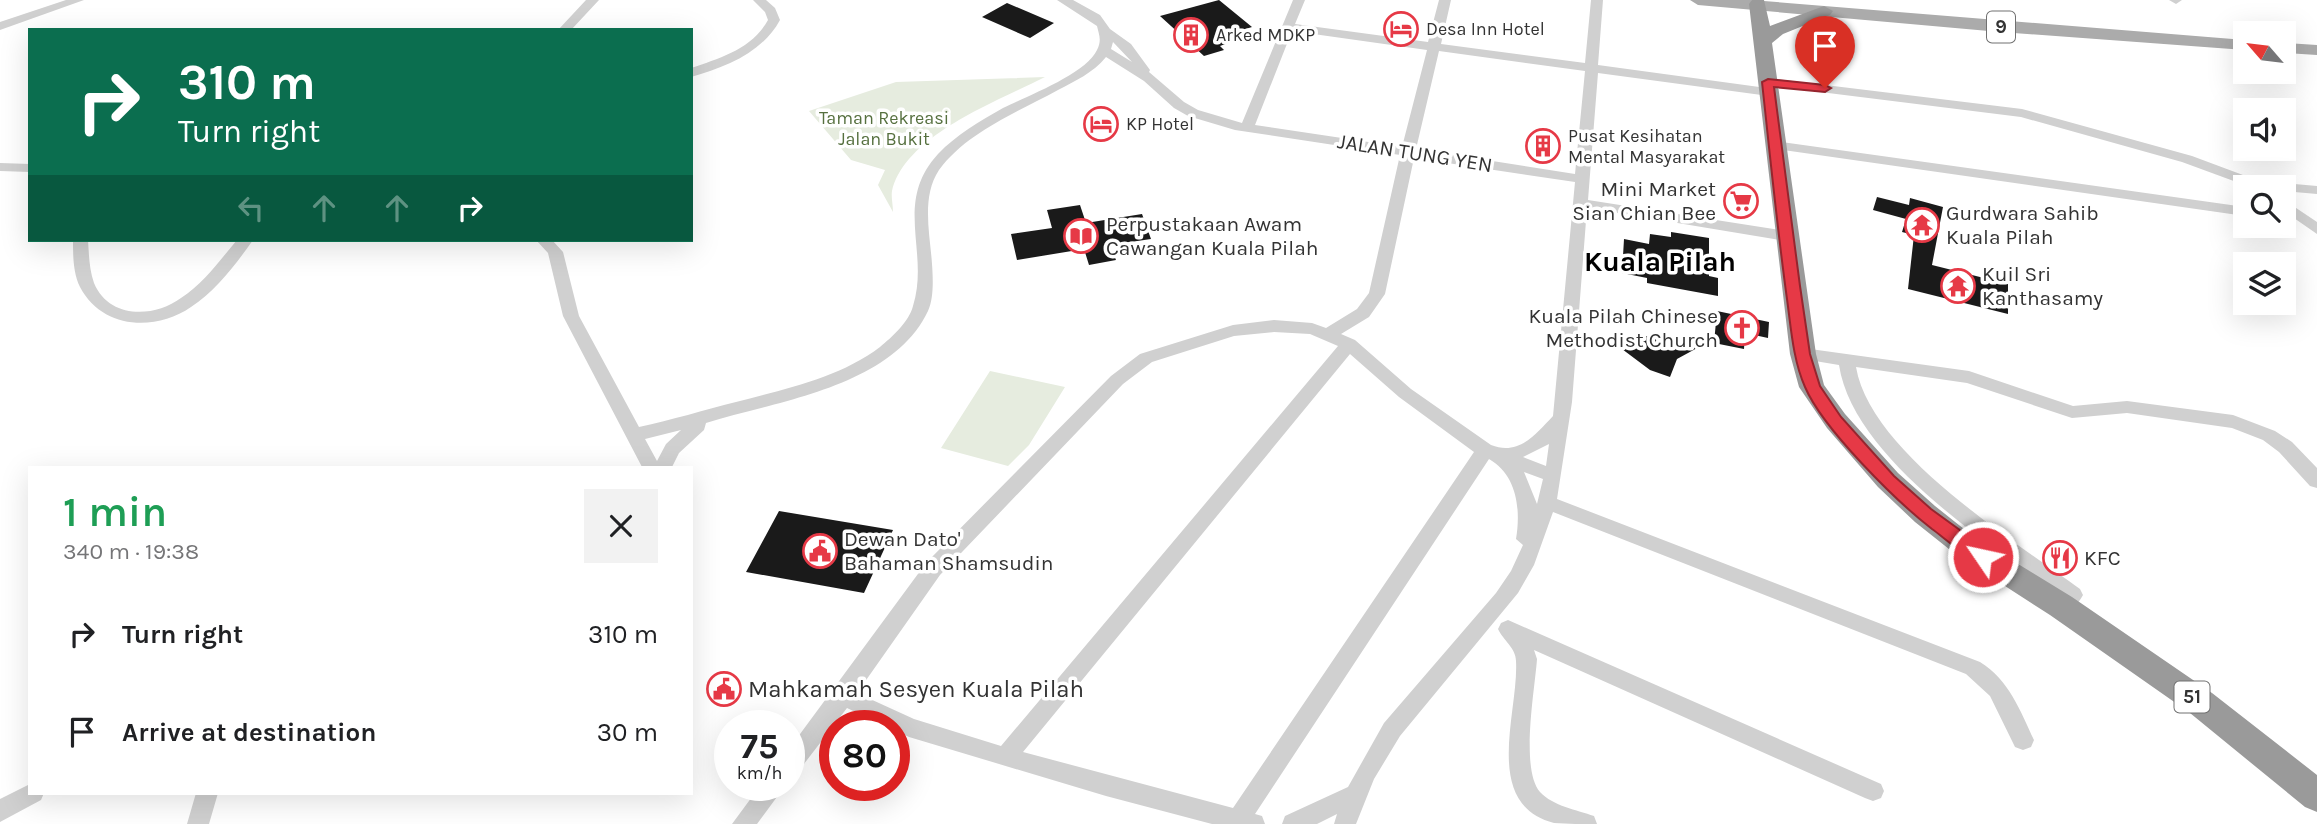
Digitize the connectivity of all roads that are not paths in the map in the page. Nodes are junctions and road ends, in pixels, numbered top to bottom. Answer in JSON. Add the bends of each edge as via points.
{"nodes":[{"id":1,"x":78,"y":0,"type":"edge"},
{"id":2,"x":593,"y":0,"type":"edge"},
{"id":3,"x":759,"y":0,"type":"edge"},
{"id":4,"x":1063,"y":0,"type":"edge"},
{"id":5,"x":1299,"y":0,"type":"edge"},
{"id":6,"x":1445,"y":0,"type":"edge"},
{"id":7,"x":1597,"y":0,"type":"edge"},
{"id":8,"x":1698,"y":0,"type":"edge"},
{"id":9,"x":1754,"y":1,"type":"edge"},
{"id":10,"x":1824,"y":11,"type":"junction"},
{"id":11,"x":0,"y":26,"type":"edge"},
{"id":12,"x":1288,"y":27,"type":"junction"},
{"id":13,"x":566,"y":28,"type":"edge"},
{"id":14,"x":1103,"y":29,"type":"junction"},
{"id":15,"x":1763,"y":41,"type":"junction"},
{"id":16,"x":2233,"y":44,"type":"edge"},
{"id":17,"x":1433,"y":46,"type":"junction"},
{"id":18,"x":2296,"y":49,"type":"edge"},
{"id":19,"x":2317,"y":50,"type":"edge"},
{"id":20,"x":1104,"y":51,"type":"junction"},
{"id":21,"x":1591,"y":68,"type":"junction"},
{"id":22,"x":693,"y":72,"type":"edge"},
{"id":23,"x":1149,"y":78,"type":"junction"},
{"id":24,"x":1768,"y":87,"type":"junction"},
{"id":25,"x":1247,"y":127,"type":"junction"},
{"id":26,"x":1775,"y":145,"type":"junction"},
{"id":27,"x":1408,"y":152,"type":"junction"},
{"id":28,"x":0,"y":167,"type":"edge"},
{"id":29,"x":28,"y":168,"type":"edge"},
{"id":30,"x":2233,"y":176,"type":"edge"},
{"id":31,"x":1582,"y":179,"type":"junction"},
{"id":32,"x":2296,"y":188,"type":"edge"},
{"id":33,"x":2317,"y":190,"type":"edge"},
{"id":34,"x":1581,"y":203,"type":"junction"},
{"id":35,"x":2233,"y":210,"type":"edge"},
{"id":36,"x":2296,"y":215,"type":"edge"},
{"id":37,"x":2296,"y":219,"type":"edge"},
{"id":38,"x":2302,"y":220,"type":"junction"},
{"id":39,"x":2317,"y":229,"type":"edge"},
{"id":40,"x":1786,"y":236,"type":"junction"},
{"id":41,"x":80,"y":242,"type":"edge"},
{"id":42,"x":243,"y":242,"type":"edge"},
{"id":43,"x":546,"y":242,"type":"edge"},
{"id":44,"x":1329,"y":334,"type":"junction"},
{"id":45,"x":1349,"y":344,"type":"junction"},
{"id":46,"x":1803,"y":354,"type":"junction"},
{"id":47,"x":1846,"y":359,"type":"junction"},
{"id":48,"x":1563,"y":404,"type":"junction"},
{"id":49,"x":713,"y":416,"type":"junction"},
{"id":50,"x":635,"y":429,"type":"junction"},
{"id":51,"x":672,"y":449,"type":"junction"},
{"id":52,"x":1494,"y":454,"type":"junction"},
{"id":53,"x":651,"y":466,"type":"edge"},
{"id":54,"x":664,"y":466,"type":"edge"},
{"id":55,"x":1553,"y":476,"type":"junction"},
{"id":56,"x":2317,"y":481,"type":"edge"},
{"id":57,"x":1546,"y":502,"type":"junction"},
{"id":58,"x":1519,"y":574,"type":"junction"},
{"id":59,"x":2061,"y":606,"type":"junction"},
{"id":60,"x":1493,"y":611,"type":"junction"},
{"id":61,"x":1508,"y":629,"type":"junction"},
{"id":62,"x":843,"y":696,"type":"junction"},
{"id":63,"x":2023,"y":740,"type":"dead end"},
{"id":64,"x":805,"y":745,"type":"edge"},
{"id":65,"x":1006,"y":757,"type":"junction"},
{"id":66,"x":1873,"y":791,"type":"dead end"},
{"id":67,"x":29,"y":795,"type":"edge"},
{"id":68,"x":1354,"y":795,"type":"junction"},
{"id":69,"x":207,"y":796,"type":"edge"},
{"id":70,"x":2317,"y":796,"type":"edge"},
{"id":71,"x":762,"y":801,"type":"edge"},
{"id":72,"x":0,"y":811,"type":"edge"},
{"id":73,"x":1246,"y":822,"type":"edge"},
{"id":74,"x":198,"y":824,"type":"edge"},
{"id":75,"x":743,"y":824,"type":"edge"},
{"id":76,"x":1293,"y":824,"type":"edge"},
{"id":77,"x":1345,"y":824,"type":"edge"},
{"id":78,"x":1586,"y":824,"type":"edge"}],
"edges":[{"from":1,"to":11,"type":"street"},
{"from":2,"to":13,"type":"street"},
{"from":3,"to":22,"type":"street","via":[[771,11],[770,30],[745,50]]},
{"from":4,"to":14,"type":"street","via":[[1094,15]]},
{"from":5,"to":12,"type":"street"},
{"from":6,"to":17,"type":"street"},
{"from":7,"to":21,"type":"street"},
{"from":8,"to":9,"type":"main road","number":"9","via":[[1734,5]]},
{"from":9,"to":10,"type":"main road","number":"9"},
{"from":9,"to":15,"type":"highway","number":"51"},
{"from":10,"to":15,"type":"highway","via":[[1776,30]]},
{"from":10,"to":16,"type":"main road","number":"9"},
{"from":12,"to":17,"type":"street"},
{"from":12,"to":25,"type":"street"},
{"from":14,"to":20,"type":"street"},
{"from":14,"to":23,"type":"street","via":[[1127,47]]},
{"from":15,"to":24,"type":"highway","number":"51"},
{"from":17,"to":21,"type":"street"},
{"from":17,"to":27,"type":"street"},
{"from":18,"to":19,"type":"main road"},
{"from":20,"to":23,"type":"street"},
{"from":20,"to":49,"type":"street","via":[[1086,69],[962,141],[931,172],[923,194],[921,310],[885,350],[836,379]]},
{"from":21,"to":24,"type":"street"},
{"from":21,"to":31,"type":"street"},
{"from":23,"to":25,"type":"street","name":"JALAN TUNG YEN","via":[[1193,113]]},
{"from":24,"to":26,"type":"highway","number":"51"},
{"from":24,"to":30,"type":"street","via":[[2022,113]]},
{"from":25,"to":27,"type":"street","name":"JALAN TUNG YEN"},
{"from":26,"to":35,"type":"street"},
{"from":26,"to":40,"type":"highway","number":"51"},
{"from":27,"to":31,"type":"street","name":"JALAN TUNG YEN"},
{"from":27,"to":44,"type":"street","via":[[1377,294],[1363,313]]},
{"from":28,"to":29,"type":"street"},
{"from":31,"to":34,"type":"street"},
{"from":32,"to":33,"type":"street"},
{"from":34,"to":40,"type":"street"},
{"from":34,"to":48,"type":"street"},
{"from":36,"to":38,"type":"street"},
{"from":37,"to":38,"type":"street"},
{"from":38,"to":39,"type":"street"},
{"from":40,"to":46,"type":"highway","number":"51"},
{"from":41,"to":42,"type":"street","via":[[88,286],[100,304],[136,319],[184,304],[214,278]]},
{"from":43,"to":50,"type":"street","via":[[555,252],[571,316]]},
{"from":44,"to":45,"type":"street"},
{"from":44,"to":62,"type":"street","via":[[1312,328],[1256,327],[1166,349],[1134,366],[933,569]]},
{"from":45,"to":52,"type":"street","via":[[1405,393]]},
{"from":45,"to":65,"type":"street"},
{"from":46,"to":47,"type":"street"},
{"from":46,"to":59,"type":"highway","number":"51","via":[[1812,387],[1888,480],[1964,545]]},
{"from":47,"to":56,"type":"street","via":[[1969,377],[2072,412],[2088,414],[2113,407],[2235,421],[2287,446]]},
{"from":47,"to":59,"type":"street","via":[[1853,390],[1892,447],[1964,513],[2073,595]]},
{"from":48,"to":52,"type":"street","via":[[1547,438],[1529,450]]},
{"from":48,"to":55,"type":"street"},
{"from":49,"to":50,"type":"street"},
{"from":49,"to":51,"type":"street"},
{"from":50,"to":51,"type":"street"},
{"from":50,"to":53,"type":"street"},
{"from":51,"to":54,"type":"street"},
{"from":52,"to":55,"type":"street"},
{"from":52,"to":58,"type":"street","via":[[1521,480],[1529,506]]},
{"from":52,"to":73,"type":"street"},
{"from":55,"to":57,"type":"street"},
{"from":57,"to":58,"type":"street"},
{"from":57,"to":63,"type":"street","via":[[1973,668],[2002,694]]},
{"from":58,"to":60,"type":"street"},
{"from":59,"to":70,"type":"highway","number":"51","via":[[2201,703]]},
{"from":60,"to":61,"type":"street"},
{"from":60,"to":68,"type":"street","via":[[1400,716],[1373,755]]},
{"from":61,"to":66,"type":"street"},
{"from":61,"to":78,"type":"street","via":[[1527,659],[1520,772],[1526,791],[1543,807]]},
{"from":62,"to":64,"type":"street"},
{"from":62,"to":65,"type":"street","via":[[909,727]]},
{"from":65,"to":73,"type":"street"},
{"from":67,"to":72,"type":"street"},
{"from":68,"to":76,"type":"street"},
{"from":68,"to":77,"type":"street"},
{"from":69,"to":74,"type":"street"},
{"from":71,"to":75,"type":"street"}]}
